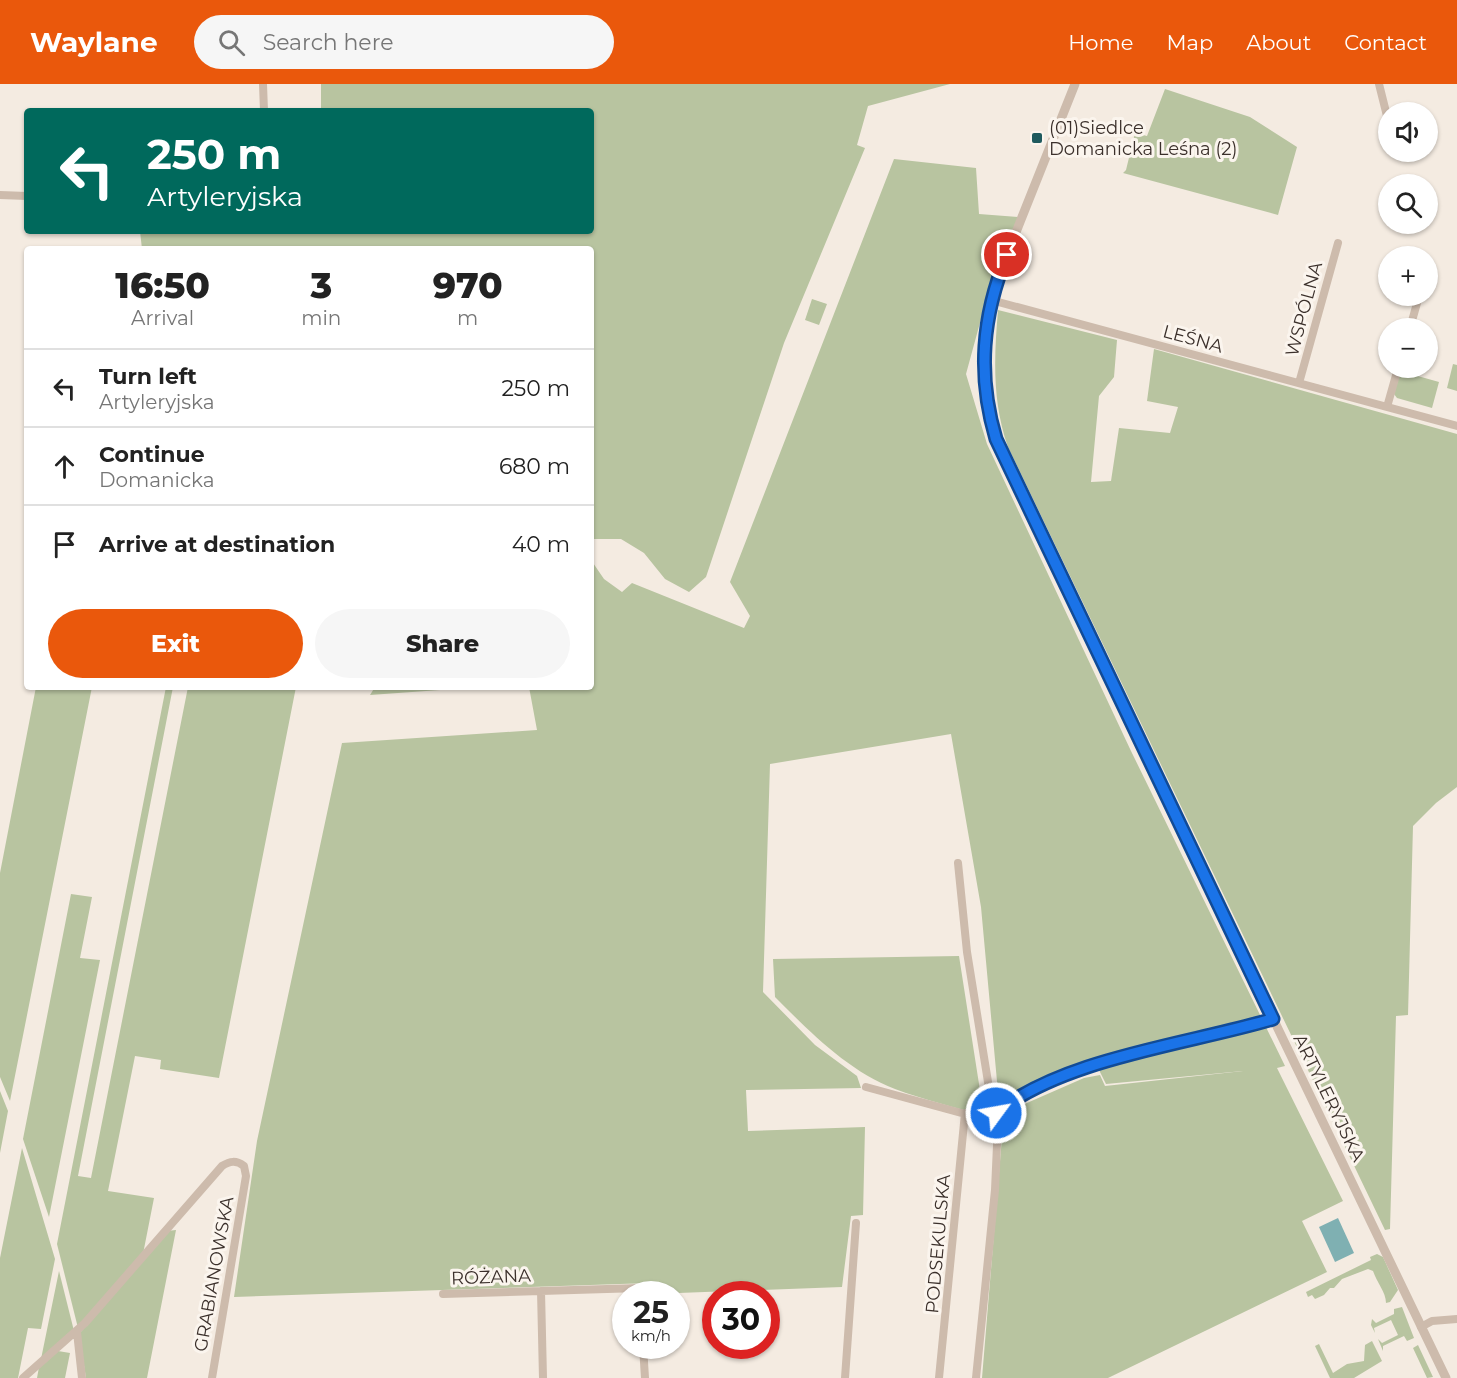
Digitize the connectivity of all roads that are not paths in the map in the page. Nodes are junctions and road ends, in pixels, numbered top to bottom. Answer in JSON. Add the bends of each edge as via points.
{"nodes":[{"id":1,"x":263,"y":84,"type":"edge"},
{"id":2,"x":1075,"y":84,"type":"edge"},
{"id":3,"x":1379,"y":84,"type":"edge"},
{"id":4,"x":1384,"y":102,"type":"edge"},
{"id":5,"x":264,"y":108,"type":"edge"},
{"id":6,"x":0,"y":195,"type":"edge"},
{"id":7,"x":24,"y":195,"type":"edge"},
{"id":8,"x":1338,"y":243,"type":"dead end"},
{"id":9,"x":991,"y":300,"type":"junction"},
{"id":10,"x":1395,"y":378,"type":"edge"},
{"id":11,"x":1299,"y":383,"type":"junction"},
{"id":12,"x":1387,"y":407,"type":"junction"},
{"id":13,"x":1457,"y":426,"type":"edge"},
{"id":14,"x":958,"y":863,"type":"dead end"},
{"id":15,"x":1273,"y":1019,"type":"junction"},
{"id":16,"x":866,"y":1086,"type":"dead end"},
{"id":17,"x":965,"y":1113,"type":"junction"},
{"id":18,"x":996,"y":1113,"type":"junction"},
{"id":19,"x":998,"y":1123,"type":"junction"},
{"id":20,"x":856,"y":1223,"type":"dead end"},
{"id":21,"x":541,"y":1291,"type":"junction"},
{"id":22,"x":612,"y":1291,"type":"edge"},
{"id":23,"x":443,"y":1294,"type":"dead end"},
{"id":24,"x":1457,"y":1319,"type":"edge"},
{"id":25,"x":1421,"y":1327,"type":"junction"},
{"id":26,"x":77,"y":1332,"type":"junction"},
{"id":27,"x":644,"y":1359,"type":"edge"},
{"id":28,"x":23,"y":1378,"type":"edge"},
{"id":29,"x":82,"y":1378,"type":"edge"},
{"id":30,"x":212,"y":1378,"type":"edge"},
{"id":31,"x":543,"y":1378,"type":"edge"},
{"id":32,"x":645,"y":1378,"type":"edge"},
{"id":33,"x":845,"y":1378,"type":"edge"},
{"id":34,"x":939,"y":1378,"type":"edge"},
{"id":35,"x":976,"y":1378,"type":"edge"},
{"id":36,"x":1446,"y":1378,"type":"edge"}],
"edges":[{"from":1,"to":5,"type":"street"},
{"from":2,"to":9,"type":"street","name":"ARTYLERYJSKA"},
{"from":3,"to":4,"type":"street"},
{"from":6,"to":7,"type":"street"},
{"from":8,"to":11,"type":"street","name":"WSPÓLNA"},
{"from":9,"to":11,"type":"street","name":"LEŚNA"},
{"from":9,"to":15,"type":"street","name":"ARTYLERYJSKA","via":[[983,374],[999,447]]},
{"from":10,"to":12,"type":"street"},
{"from":11,"to":12,"type":"street","name":"LEŚNA"},
{"from":12,"to":13,"type":"street","name":"LEŚNA"},
{"from":14,"to":18,"type":"street","via":[[967,952]]},
{"from":15,"to":18,"type":"street","via":[[1105,1062],[1050,1083]]},
{"from":15,"to":25,"type":"street","name":"ARTYLERYJSKA"},
{"from":16,"to":17,"type":"street"},
{"from":17,"to":19,"type":"street"},
{"from":17,"to":34,"type":"street","name":"PODSEKULSKA"},
{"from":18,"to":19,"type":"street"},
{"from":19,"to":35,"type":"street"},
{"from":20,"to":33,"type":"street"},
{"from":21,"to":22,"type":"street","name":"RÓŻANA"},
{"from":21,"to":23,"type":"street","name":"RÓŻANA"},
{"from":21,"to":31,"type":"street","name":"RÓŻANA"},
{"from":24,"to":25,"type":"street","via":[[1432,1321]]},
{"from":25,"to":36,"type":"street","name":"ARTYLERYJSKA"},
{"from":26,"to":28,"type":"street"},
{"from":26,"to":29,"type":"street"},
{"from":26,"to":30,"type":"street","name":"GRABIANOWSKA","via":[[222,1166],[230,1161],[239,1162],[246,1176]]},
{"from":27,"to":32,"type":"street"}]}
